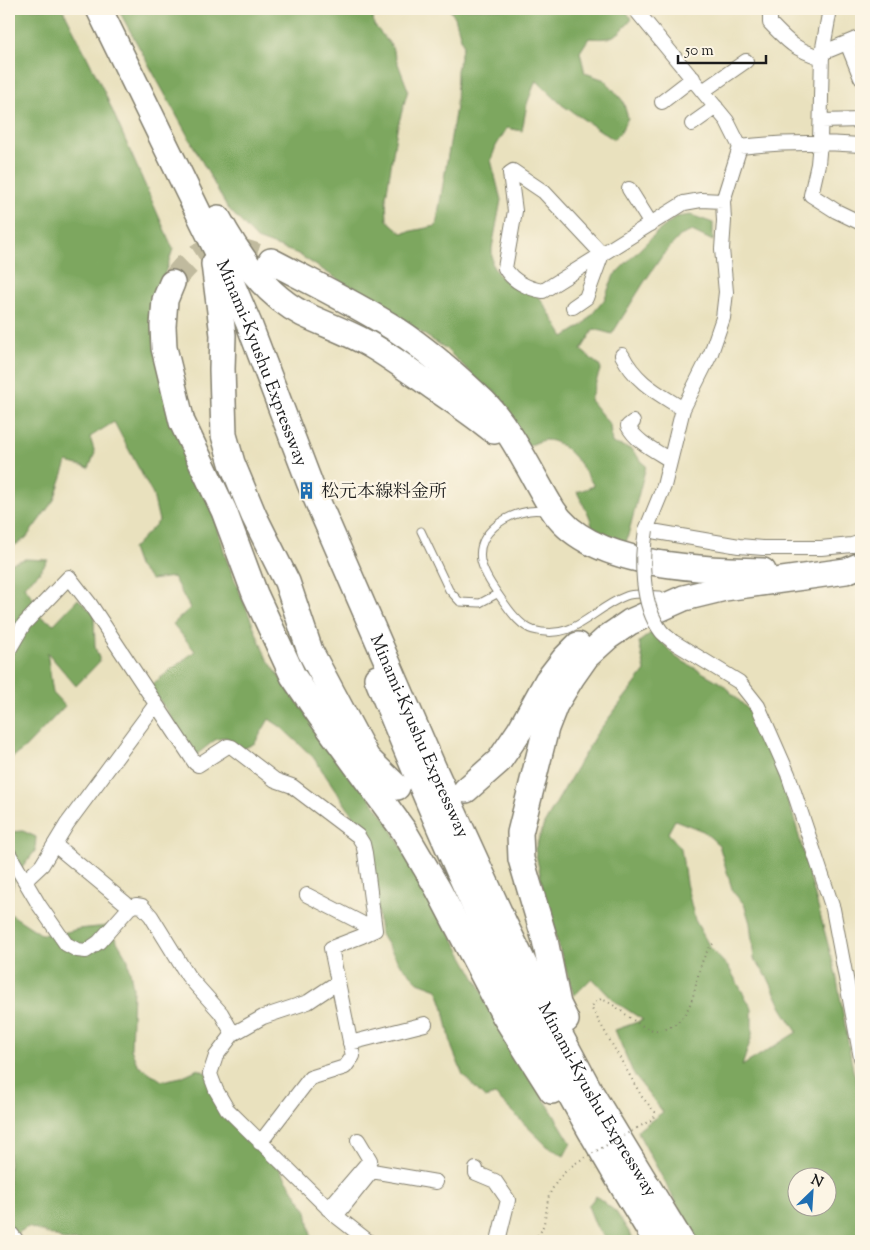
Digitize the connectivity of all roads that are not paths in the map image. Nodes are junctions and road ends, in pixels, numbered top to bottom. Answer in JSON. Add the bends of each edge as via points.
{"nodes":[{"id":1,"x":99,"y":9,"type":"edge"},
{"id":2,"x":103,"y":9,"type":"edge"},
{"id":3,"x":635,"y":9,"type":"edge"},
{"id":4,"x":770,"y":9,"type":"edge"},
{"id":5,"x":830,"y":9,"type":"edge"},
{"id":6,"x":861,"y":37,"type":"edge"},
{"id":7,"x":847,"y":42,"type":"junction"},
{"id":8,"x":822,"y":56,"type":"junction"},
{"id":9,"x":746,"y":61,"type":"dead end"},
{"id":10,"x":693,"y":78,"type":"junction"},
{"id":11,"x":861,"y":78,"type":"edge"},
{"id":12,"x":703,"y":91,"type":"junction"},
{"id":13,"x":662,"y":102,"type":"dead end"},
{"id":14,"x":716,"y":107,"type":"junction"},
{"id":15,"x":861,"y":120,"type":"edge"},
{"id":16,"x":820,"y":122,"type":"junction"},
{"id":17,"x":692,"y":124,"type":"dead end"},
{"id":18,"x":820,"y":142,"type":"junction"},
{"id":19,"x":861,"y":145,"type":"edge"},
{"id":20,"x":740,"y":147,"type":"junction"},
{"id":21,"x":629,"y":189,"type":"dead end"},
{"id":22,"x":722,"y":201,"type":"junction"},
{"id":23,"x":199,"y":211,"type":"junction"},
{"id":24,"x":861,"y":223,"type":"edge"},
{"id":25,"x":651,"y":224,"type":"junction"},
{"id":26,"x":602,"y":254,"type":"junction"},
{"id":27,"x":214,"y":260,"type":"junction"},
{"id":28,"x":271,"y":261,"type":"tunnel mouth"},
{"id":29,"x":172,"y":283,"type":"tunnel mouth"},
{"id":30,"x":573,"y":307,"type":"dead end"},
{"id":31,"x":622,"y":355,"type":"dead end"},
{"id":32,"x":683,"y":409,"type":"junction"},
{"id":33,"x":633,"y":422,"type":"dead end"},
{"id":34,"x":670,"y":460,"type":"junction"},
{"id":35,"x":549,"y":502,"type":"junction"},
{"id":36,"x":646,"y":530,"type":"junction"},
{"id":37,"x":420,"y":531,"type":"dead end"},
{"id":38,"x":861,"y":542,"type":"edge"},
{"id":39,"x":861,"y":564,"type":"edge"},
{"id":40,"x":777,"y":582,"type":"junction"},
{"id":41,"x":497,"y":594,"type":"junction"},
{"id":42,"x":660,"y":595,"type":"junction"},
{"id":43,"x":9,"y":650,"type":"edge"},
{"id":44,"x":156,"y":704,"type":"junction"},
{"id":45,"x":397,"y":786,"type":"dead end"},
{"id":46,"x":466,"y":790,"type":"dead end"},
{"id":47,"x":55,"y":845,"type":"junction"},
{"id":48,"x":9,"y":854,"type":"edge"},
{"id":49,"x":25,"y":881,"type":"junction"},
{"id":50,"x":307,"y":895,"type":"dead end"},
{"id":51,"x":130,"y":907,"type":"junction"},
{"id":52,"x":375,"y":930,"type":"junction"},
{"id":53,"x":338,"y":982,"type":"junction"},
{"id":54,"x":425,"y":1024,"type":"dead end"},
{"id":55,"x":233,"y":1034,"type":"junction"},
{"id":56,"x":350,"y":1043,"type":"junction"},
{"id":57,"x":861,"y":1058,"type":"edge"},
{"id":58,"x":358,"y":1140,"type":"dead end"},
{"id":59,"x":260,"y":1143,"type":"junction"},
{"id":60,"x":476,"y":1169,"type":"dead end"},
{"id":61,"x":436,"y":1182,"type":"dead end"},
{"id":62,"x":651,"y":1192,"type":"junction"},
{"id":63,"x":332,"y":1212,"type":"junction"},
{"id":64,"x":9,"y":1235,"type":"edge"},
{"id":65,"x":499,"y":1239,"type":"edge"},
{"id":66,"x":14,"y":1241,"type":"edge"},
{"id":67,"x":368,"y":1241,"type":"edge"},
{"id":68,"x":647,"y":1241,"type":"edge"},
{"id":69,"x":656,"y":1241,"type":"edge"},
{"id":70,"x":682,"y":1241,"type":"edge"}],
"edges":[{"from":1,"to":23,"type":"highway","name":"Minami-Kyushu Expressway"},
{"from":2,"to":35,"type":"highway","via":[[231,242],[262,282],[302,314],[373,346],[469,412],[515,452]]},
{"from":3,"to":10,"type":"street"},
{"from":4,"to":8,"type":"street","via":[[770,23],[790,44]]},
{"from":5,"to":8,"type":"street"},
{"from":6,"to":7,"type":"street"},
{"from":7,"to":8,"type":"street"},
{"from":7,"to":11,"type":"street"},
{"from":8,"to":16,"type":"street"},
{"from":9,"to":12,"type":"street"},
{"from":10,"to":12,"type":"street"},
{"from":10,"to":13,"type":"street"},
{"from":12,"to":14,"type":"street"},
{"from":14,"to":17,"type":"street"},
{"from":14,"to":20,"type":"street"},
{"from":15,"to":16,"type":"street"},
{"from":16,"to":18,"type":"street"},
{"from":18,"to":19,"type":"street"},
{"from":18,"to":20,"type":"street"},
{"from":18,"to":24,"type":"street","via":[[811,195]]},
{"from":20,"to":22,"type":"street"},
{"from":21,"to":25,"type":"street"},
{"from":22,"to":25,"type":"street","via":[[684,203]]},
{"from":22,"to":32,"type":"street","via":[[726,292],[722,318],[711,352]]},
{"from":23,"to":27,"type":"highway","name":"Minami-Kyushu Expressway"},
{"from":23,"to":62,"type":"highway","name":"Minami-Kyushu Expressway","via":[[249,324],[310,484],[505,925],[592,1093]]},
{"from":25,"to":26,"type":"street"},
{"from":26,"to":26,"type":"street","via":[[543,291],[532,289],[509,275],[505,268],[515,211],[510,173],[513,171],[544,192]]},
{"from":26,"to":30,"type":"street","via":[[586,298]]},
{"from":27,"to":45,"type":"highway","via":[[223,335],[224,435],[232,463],[287,582],[310,651],[368,758]]},
{"from":27,"to":69,"type":"highway","name":"Minami-Kyushu Expressway","via":[[256,392],[417,777],[526,1012],[574,1102]]},
{"from":28,"to":35,"type":"highway","via":[[380,320],[427,352],[486,404],[510,436]]},
{"from":29,"to":68,"type":"highway","via":[[165,300],[164,348],[182,422],[224,511],[255,594],[293,676],[404,831],[504,1016]]},
{"from":31,"to":32,"type":"street","via":[[640,381]]},
{"from":32,"to":34,"type":"street"},
{"from":33,"to":34,"type":"street","via":[[628,426],[631,433]]},
{"from":34,"to":36,"type":"street","via":[[664,486]]},
{"from":35,"to":39,"type":"highway","via":[[577,534],[614,553],[652,562],[770,571]]},
{"from":35,"to":41,"type":"lane","via":[[504,519],[488,532],[481,549],[481,560]]},
{"from":36,"to":38,"type":"street","via":[[764,548],[821,548]]},
{"from":36,"to":57,"type":"street","bridge":true,"via":[[644,579],[647,598],[661,631],[739,682],[758,706],[788,774],[833,909]]},
{"from":37,"to":41,"type":"lane","via":[[449,590],[460,602],[480,603]]},
{"from":39,"to":40,"type":"highway","via":[[846,571]]},
{"from":40,"to":42,"type":"highway","via":[[711,584]]},
{"from":40,"to":62,"type":"highway","via":[[725,588],[684,598],[630,622],[586,657],[555,705],[546,728],[520,833],[521,859],[545,940],[558,1004]]},
{"from":41,"to":42,"type":"lane","via":[[521,623],[531,629],[557,633],[571,629],[612,602],[629,595]]},
{"from":42,"to":46,"type":"highway","via":[[600,627],[570,653],[547,681],[499,761]]},
{"from":43,"to":44,"type":"street","via":[[24,624],[68,578],[90,604]]},
{"from":44,"to":47,"type":"street","via":[[66,824]]},
{"from":44,"to":52,"type":"street","via":[[198,766],[228,746],[232,747],[275,780],[292,786],[358,836],[365,854]]},
{"from":47,"to":49,"type":"street"},
{"from":47,"to":51,"type":"street"},
{"from":48,"to":49,"type":"street"},
{"from":49,"to":51,"type":"street","via":[[66,944],[77,950],[86,951],[98,942]]},
{"from":50,"to":52,"type":"street"},
{"from":51,"to":55,"type":"street","via":[[142,906],[151,916],[188,976],[220,1013]]},
{"from":52,"to":53,"type":"street","via":[[331,948]]},
{"from":53,"to":55,"type":"street","via":[[308,1002],[263,1017]]},
{"from":53,"to":56,"type":"street"},
{"from":54,"to":56,"type":"street"},
{"from":55,"to":59,"type":"street","via":[[216,1056],[210,1074],[227,1109]]},
{"from":56,"to":59,"type":"street","via":[[353,1056],[345,1067],[310,1078]]},
{"from":58,"to":63,"type":"street","via":[[370,1160]]},
{"from":59,"to":63,"type":"street"},
{"from":60,"to":65,"type":"street","via":[[476,1173],[494,1181],[508,1200]]},
{"from":61,"to":63,"type":"street","via":[[372,1171]]},
{"from":62,"to":70,"type":"highway","name":"Minami-Kyushu Expressway"},
{"from":63,"to":67,"type":"street"},
{"from":64,"to":66,"type":"street"}]}
